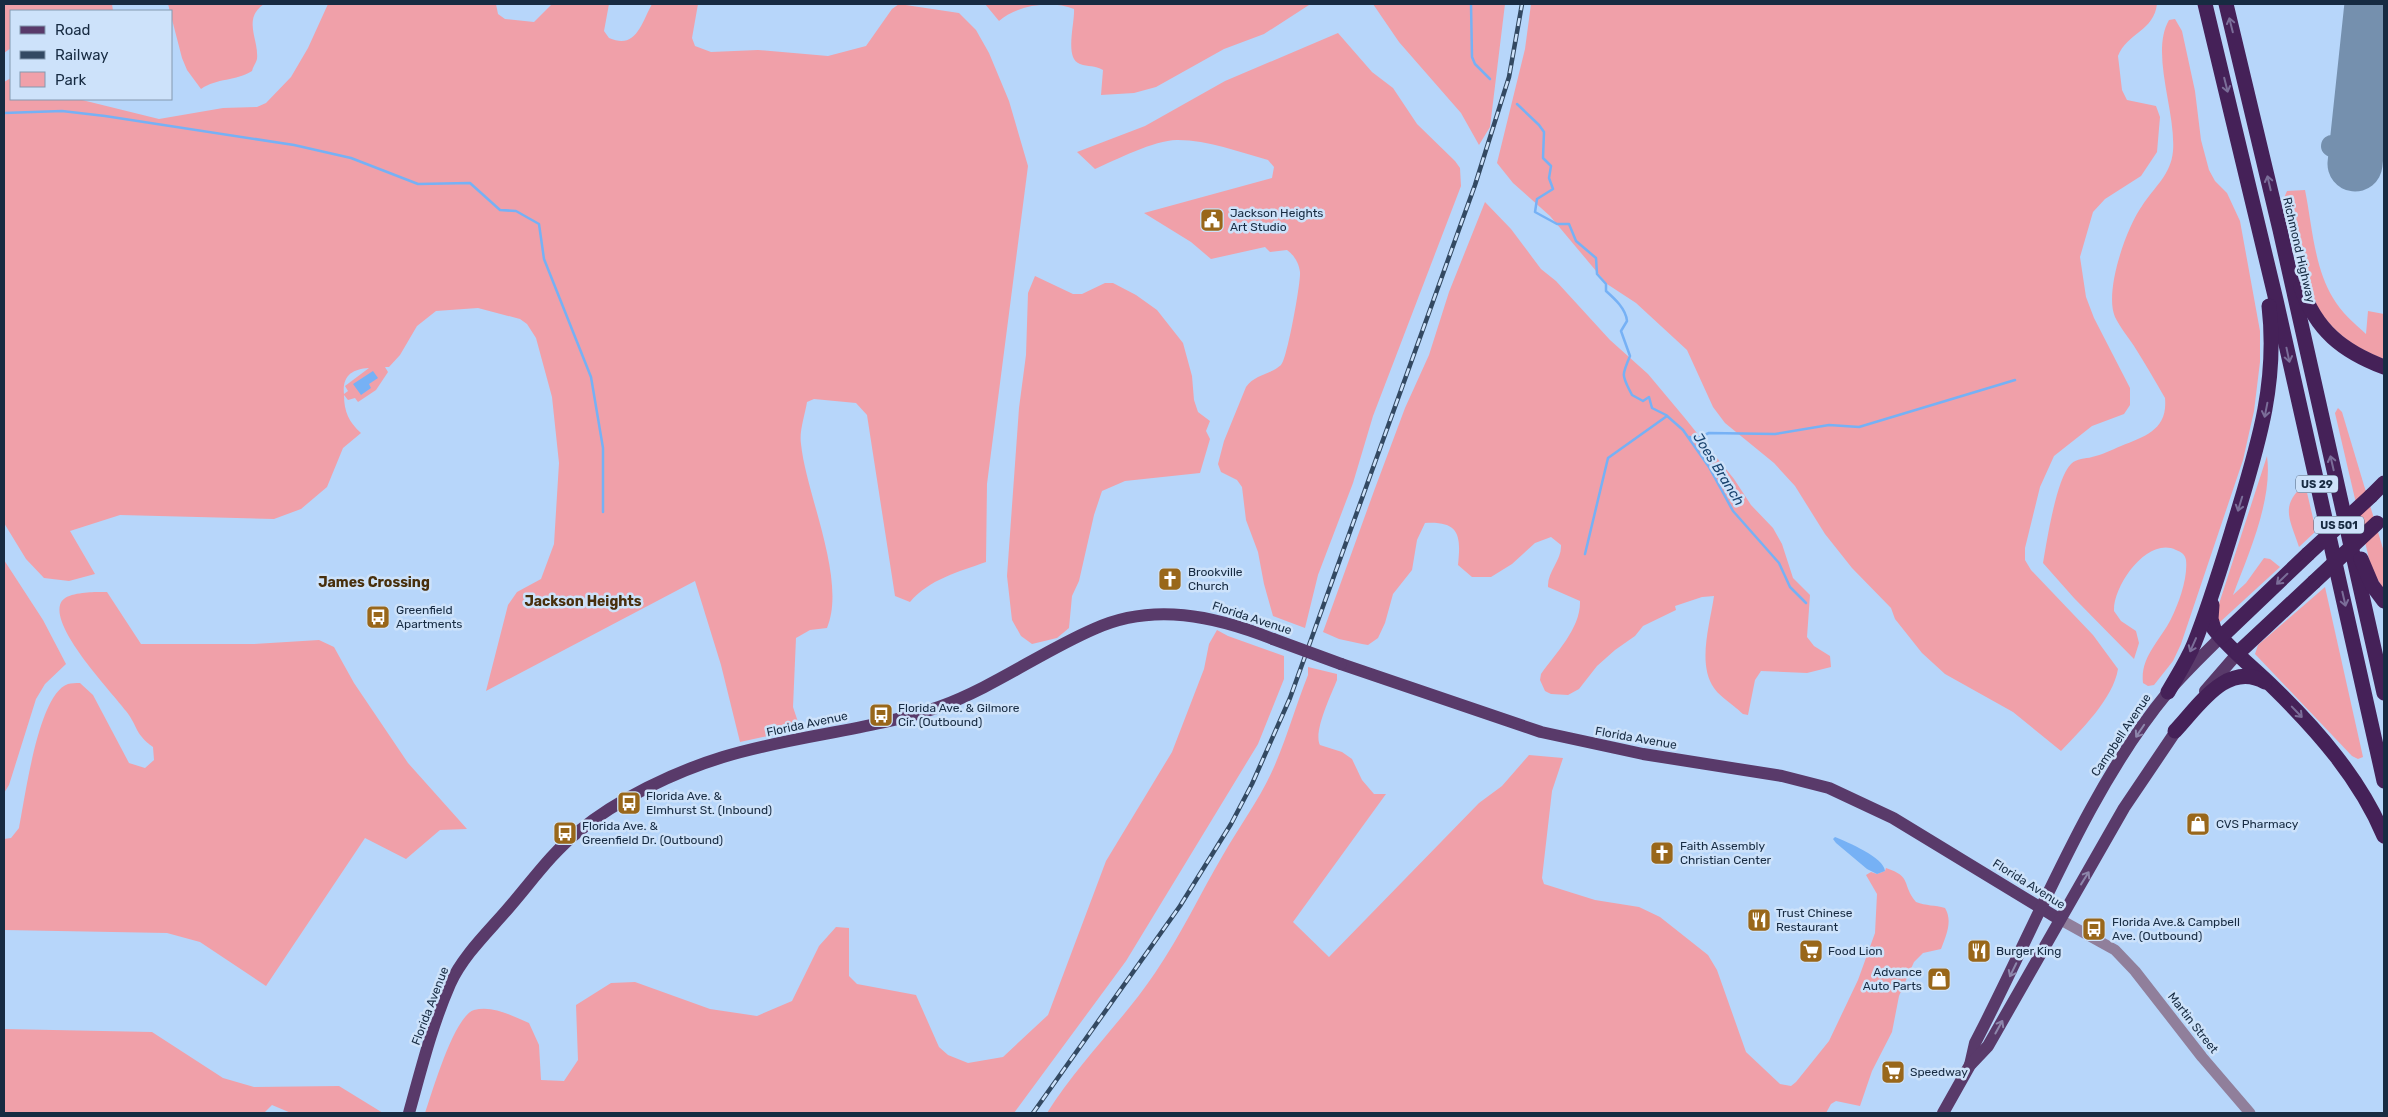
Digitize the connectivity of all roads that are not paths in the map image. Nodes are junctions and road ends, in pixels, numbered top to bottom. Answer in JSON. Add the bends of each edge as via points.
{"nodes":[{"id":1,"x":2205,"y":4,"type":"edge"},
{"id":2,"x":2226,"y":4,"type":"edge"},
{"id":3,"x":2250,"y":188,"type":"junction"},
{"id":4,"x":2280,"y":230,"type":"junction"},
{"id":5,"x":2384,"y":367,"type":"edge"},
{"id":6,"x":2384,"y":484,"type":"edge"},
{"id":7,"x":2341,"y":503,"type":"junction"},
{"id":8,"x":2380,"y":519,"type":"edge"},
{"id":9,"x":2226,"y":550,"type":"junction"},
{"id":10,"x":2384,"y":601,"type":"edge"},
{"id":11,"x":2221,"y":637,"type":"junction"},
{"id":12,"x":2238,"y":653,"type":"junction"},
{"id":13,"x":2275,"y":688,"type":"junction"},
{"id":14,"x":2168,"y":692,"type":"junction"},
{"id":15,"x":2384,"y":693,"type":"edge"},
{"id":16,"x":2175,"y":731,"type":"junction"},
{"id":17,"x":2384,"y":781,"type":"edge"},
{"id":18,"x":2384,"y":836,"type":"edge"},
{"id":19,"x":2041,"y":910,"type":"junction"},
{"id":20,"x":2059,"y":920,"type":"junction"},
{"id":21,"x":2115,"y":950,"type":"joint"},
{"id":22,"x":1970,"y":1065,"type":"junction"},
{"id":23,"x":409,"y":1113,"type":"edge"},
{"id":24,"x":1943,"y":1113,"type":"edge"},
{"id":25,"x":2250,"y":1113,"type":"edge"}],
"edges":[{"from":1,"to":3,"type":"highway","number":"US 29","one_way":true},
{"from":4,"to":2,"type":"highway","name":"Richmond Highway","number":"US 29","one_way":true},
{"from":3,"to":9,"type":"highway","one_way":true,"via":[[2272,330],[2270,375],[2258,442]]},
{"from":3,"to":17,"type":"highway","number":"US 29","one_way":true},
{"from":4,"to":5,"type":"highway","via":[[2294,260],[2308,307],[2320,326],[2351,352]]},
{"from":7,"to":4,"type":"highway","name":"Richmond Highway","number":"US 29","one_way":true},
{"from":6,"to":11,"type":"highway","name":"Campbell Avenue","number":"US 501","one_way":true,"bridge":true},
{"from":7,"to":10,"type":"highway","via":[[2372,585]]},
{"from":7,"to":15,"type":"highway","number":"US 29"},
{"from":8,"to":12,"type":"highway","name":"Campbell Avenue","bridge":true},
{"from":9,"to":11,"type":"highway","via":[[2210,619]]},
{"from":9,"to":14,"type":"highway","one_way":true,"via":[[2193,646]]},
{"from":11,"to":12,"type":"highway"},
{"from":11,"to":14,"type":"main road","name":"Campbell Avenue"},
{"from":12,"to":13,"type":"highway"},
{"from":12,"to":16,"type":"main road","name":"Campbell Avenue"},
{"from":13,"to":16,"type":"highway","via":[[2254,676],[2224,681]]},
{"from":13,"to":18,"type":"highway","one_way":true,"via":[[2353,778]]},
{"from":14,"to":19,"type":"main road","name":"Campbell Avenue","one_way":true,"via":[[2100,792]]},
{"from":20,"to":16,"type":"main road","name":"Campbell Avenue","one_way":true,"via":[[2124,808]]},
{"from":19,"to":20,"type":"main road","name":"Florida Avenue"},
{"from":19,"to":22,"type":"main road","name":"Campbell Avenue","one_way":true,"via":[[1975,1044]]},
{"from":19,"to":23,"type":"main road","name":"Florida Avenue","bridge":true,"via":[[1893,818],[1828,788],[1782,776],[1642,754],[1541,732],[1475,712],[1228,623],[1164,614],[1130,618],[1095,628],[1029,665],[940,706],[722,757],[605,811],[576,832],[464,959],[450,984]]},
{"from":20,"to":21,"type":"street","name":"Florida Avenue"},
{"from":22,"to":20,"type":"main road","name":"Campbell Avenue","one_way":true,"via":[[1988,1046]]},
{"from":21,"to":25,"type":"street","name":"Martin Street"},
{"from":22,"to":24,"type":"main road","name":"Campbell Avenue"}]}
